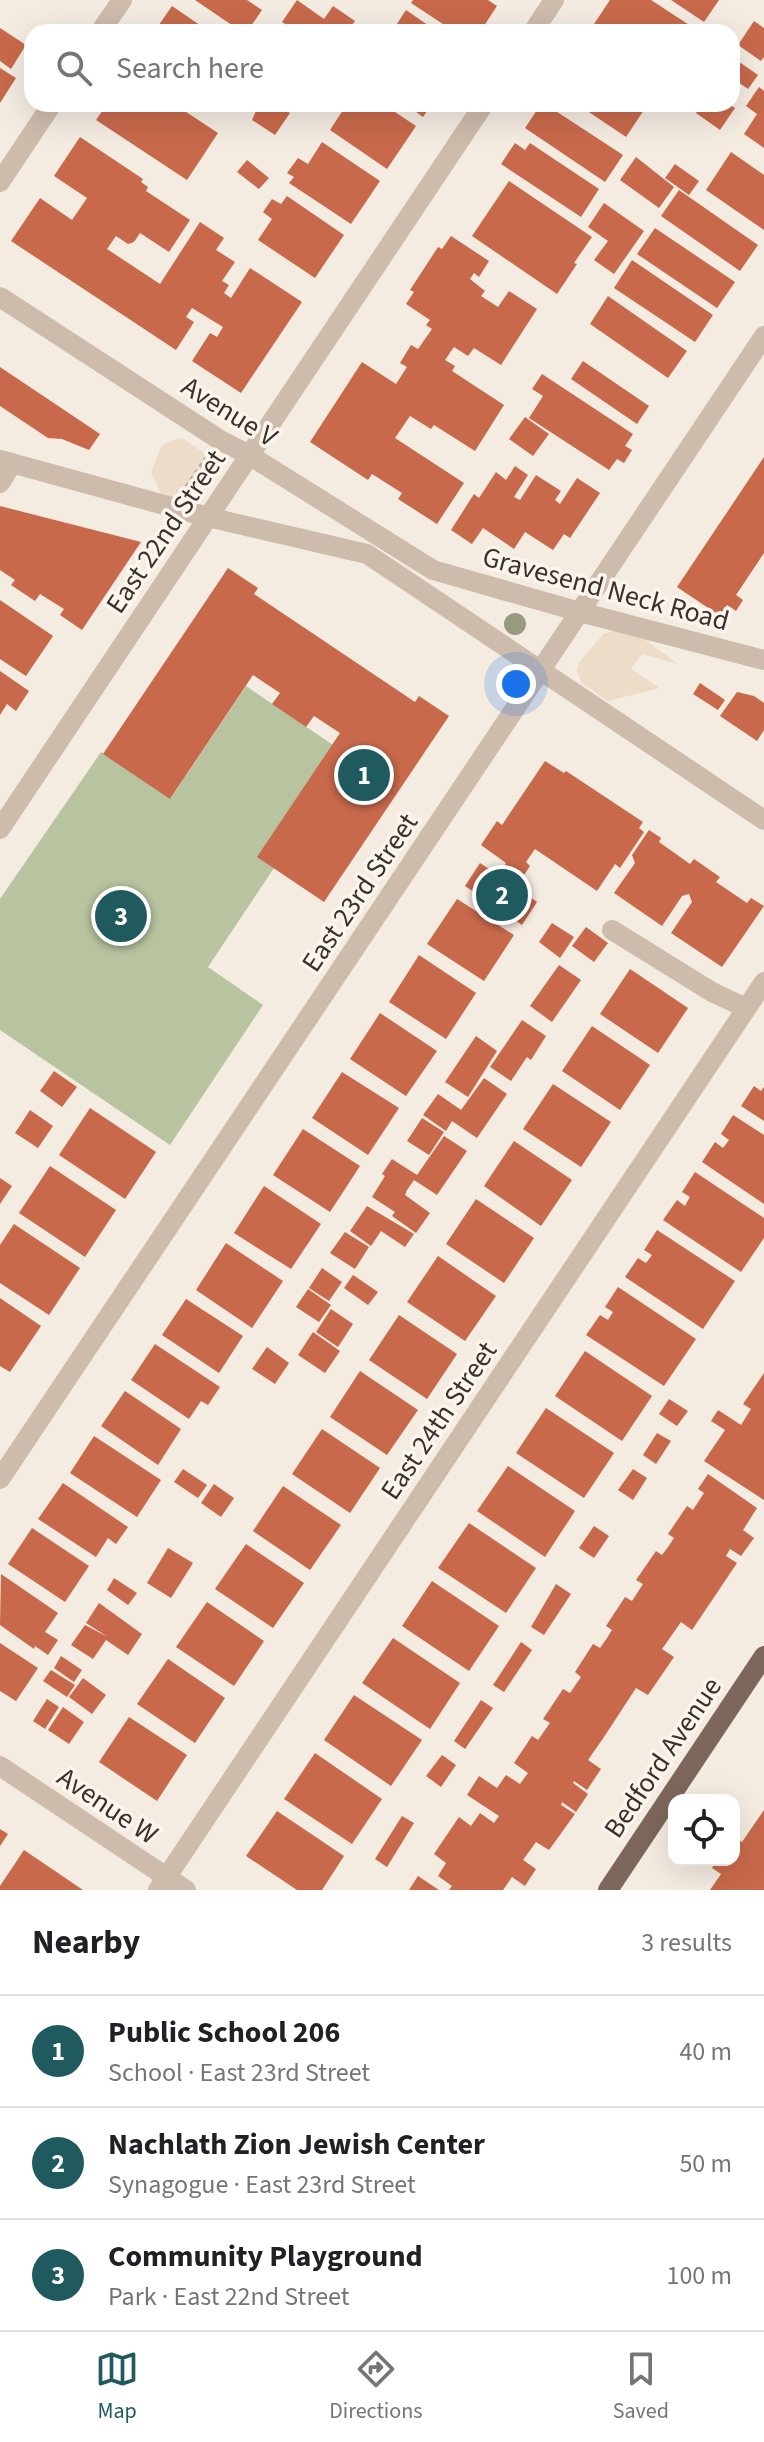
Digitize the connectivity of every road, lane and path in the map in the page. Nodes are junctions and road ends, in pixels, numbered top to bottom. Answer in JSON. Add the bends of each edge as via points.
{"nodes":[{"id":1,"x":122,"y":0,"type":"edge"},
{"id":2,"x":554,"y":0,"type":"edge"},
{"id":3,"x":106,"y":24,"type":"edge"},
{"id":4,"x":538,"y":24,"type":"edge"},
{"id":5,"x":47,"y":112,"type":"edge"},
{"id":6,"x":479,"y":112,"type":"edge"},
{"id":7,"x":0,"y":182,"type":"edge"},
{"id":8,"x":0,"y":297,"type":"edge"},
{"id":9,"x":764,"y":336,"type":"edge"},
{"id":10,"x":249,"y":455,"type":"junction"},
{"id":11,"x":209,"y":456,"type":"dead end"},
{"id":12,"x":6,"y":462,"type":"edge"},
{"id":13,"x":0,"y":483,"type":"edge"},
{"id":14,"x":185,"y":490,"type":"dead end"},
{"id":15,"x":208,"y":517,"type":"junction"},
{"id":16,"x":433,"y":570,"type":"joint"},
{"id":17,"x":580,"y":612,"type":"junction"},
{"id":18,"x":764,"y":660,"type":"edge"},
{"id":19,"x":541,"y":671,"type":"junction"},
{"id":20,"x":764,"y":820,"type":"edge"},
{"id":21,"x":0,"y":829,"type":"edge"},
{"id":22,"x":612,"y":930,"type":"dead end"},
{"id":23,"x":764,"y":982,"type":"edge"},
{"id":24,"x":746,"y":1008,"type":"junction"},
{"id":25,"x":0,"y":1479,"type":"edge"},
{"id":26,"x":764,"y":1656,"type":"edge"},
{"id":27,"x":0,"y":1766,"type":"edge"},
{"id":28,"x":162,"y":1884,"type":"edge"},
{"id":29,"x":186,"y":1890,"type":"edge"},
{"id":30,"x":608,"y":1890,"type":"edge"}],
"edges":[{"from":1,"to":3,"type":"street"},
{"from":2,"to":4,"type":"street"},
{"from":5,"to":7,"type":"street"},
{"from":6,"to":10,"type":"street","name":"East 22nd Street"},
{"from":8,"to":10,"type":"street","name":"Avenue V"},
{"from":9,"to":17,"type":"street","name":"East 23rd Street"},
{"from":10,"to":15,"type":"street","name":"East 22nd Street"},
{"from":10,"to":16,"type":"street","name":"Avenue V"},
{"from":11,"to":14,"type":"path"},
{"from":12,"to":13,"type":"street"},
{"from":12,"to":15,"type":"street"},
{"from":15,"to":19,"type":"street","via":[[367,554]]},
{"from":15,"to":21,"type":"street","name":"East 22nd Street"},
{"from":16,"to":17,"type":"street","name":"Gravesend Neck Road"},
{"from":17,"to":18,"type":"street","name":"Gravesend Neck Road"},
{"from":17,"to":19,"type":"street","name":"East 23rd Street"},
{"from":19,"to":20,"type":"street"},
{"from":19,"to":25,"type":"street","name":"East 23rd Street"},
{"from":22,"to":24,"type":"street"},
{"from":23,"to":24,"type":"street","name":"East 24th Street"},
{"from":24,"to":28,"type":"street","name":"East 24th Street"},
{"from":26,"to":30,"type":"main road","name":"Bedford Avenue"},
{"from":27,"to":28,"type":"street","name":"Avenue W"},
{"from":28,"to":29,"type":"street","name":"Avenue W"}]}
